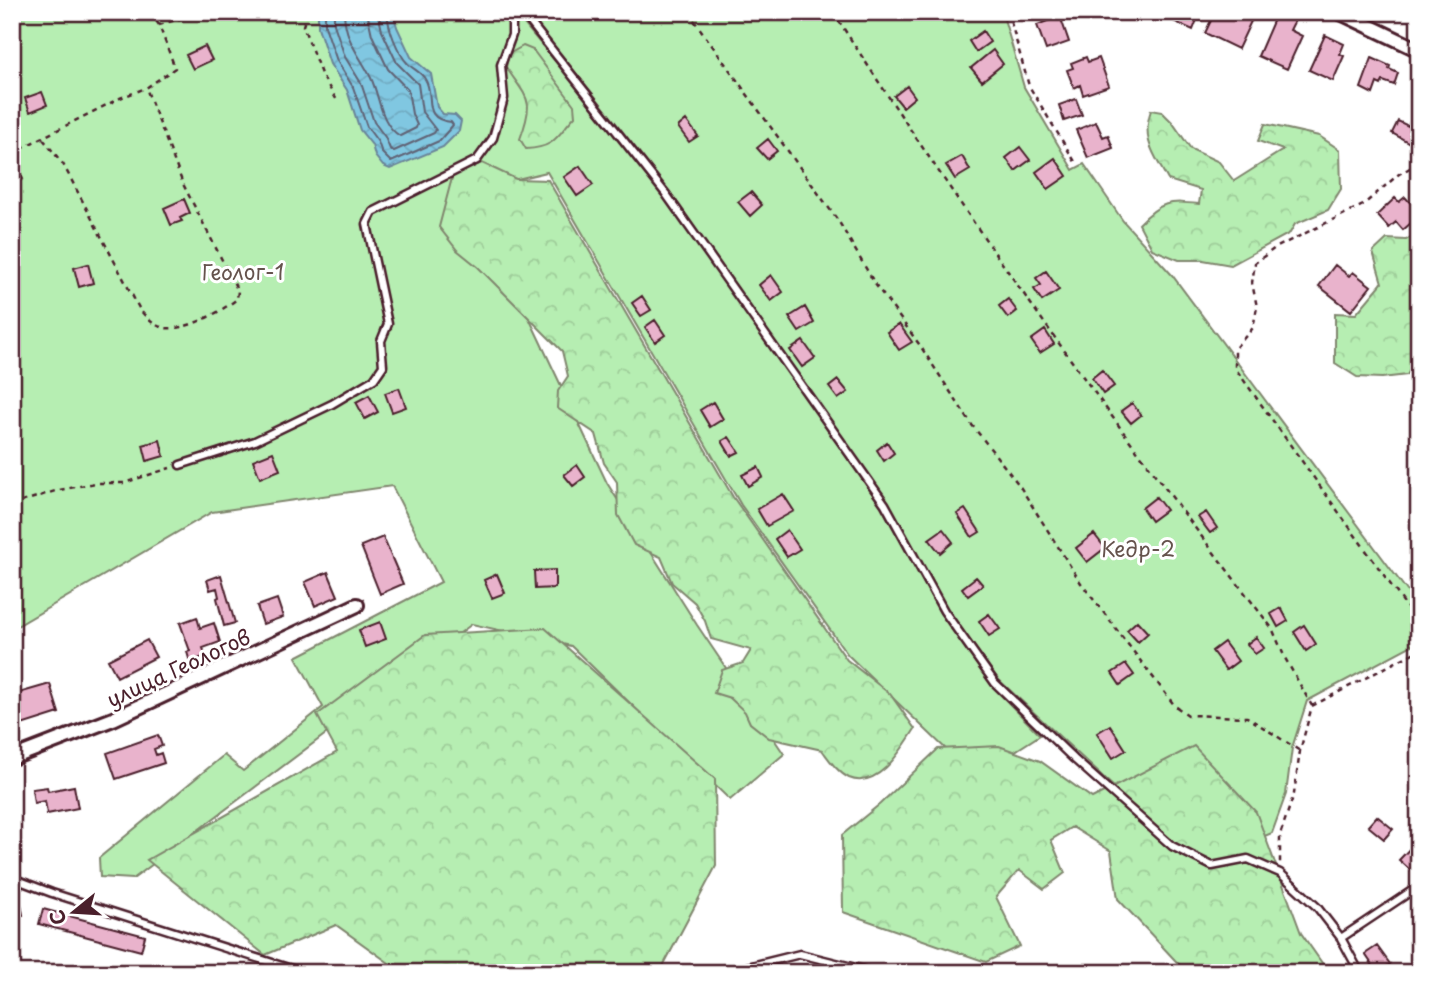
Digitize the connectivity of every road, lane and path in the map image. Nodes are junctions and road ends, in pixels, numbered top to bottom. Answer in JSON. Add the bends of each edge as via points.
{"nodes":[{"id":1,"x":149,"y":12,"type":"edge"},
{"id":2,"x":203,"y":12,"type":"edge"},
{"id":3,"x":307,"y":12,"type":"edge"},
{"id":4,"x":512,"y":12,"type":"edge"},
{"id":5,"x":522,"y":12,"type":"edge"},
{"id":6,"x":688,"y":12,"type":"edge"},
{"id":7,"x":833,"y":12,"type":"edge"},
{"id":8,"x":1008,"y":12,"type":"edge"},
{"id":9,"x":1339,"y":12,"type":"edge"},
{"id":10,"x":159,"y":25,"type":"junction"},
{"id":11,"x":1419,"y":50,"type":"edge"},
{"id":12,"x":146,"y":88,"type":"junction"},
{"id":13,"x":338,"y":102,"type":"dead end"},
{"id":14,"x":43,"y":139,"type":"junction"},
{"id":15,"x":12,"y":153,"type":"edge"},
{"id":16,"x":1419,"y":163,"type":"edge"},
{"id":17,"x":1077,"y":165,"type":"dead end"},
{"id":18,"x":180,"y":465,"type":"joint"},
{"id":19,"x":12,"y":505,"type":"edge"},
{"id":20,"x":357,"y":605,"type":"dead end"},
{"id":21,"x":1419,"y":624,"type":"edge"},
{"id":22,"x":1419,"y":650,"type":"edge"},
{"id":23,"x":1312,"y":706,"type":"junction"},
{"id":24,"x":1300,"y":751,"type":"junction"},
{"id":25,"x":12,"y":758,"type":"edge"},
{"id":26,"x":1280,"y":873,"type":"junction"},
{"id":27,"x":12,"y":878,"type":"edge"},
{"id":28,"x":1419,"y":886,"type":"edge"},
{"id":29,"x":1341,"y":938,"type":"junction"},
{"id":30,"x":304,"y":973,"type":"edge"},
{"id":31,"x":723,"y":973,"type":"edge"},
{"id":32,"x":876,"y":973,"type":"edge"},
{"id":33,"x":1360,"y":973,"type":"edge"}],
"edges":[{"from":1,"to":10,"type":"path"},
{"from":2,"to":10,"type":"path"},
{"from":3,"to":13,"type":"path","via":[[303,26],[321,74]]},
{"from":4,"to":18,"type":"lane","via":[[512,36],[501,65],[504,98],[493,138],[477,160],[373,212],[367,224],[388,324],[381,341],[383,366],[374,379],[255,441]]},
{"from":5,"to":26,"type":"lane","via":[[727,279],[885,505],[944,611],[995,683],[1172,846],[1212,866],[1248,859]]},
{"from":6,"to":24,"type":"path","via":[[839,222],[875,284],[1019,485],[1081,583],[1175,706],[1188,715],[1247,717]]},
{"from":7,"to":23,"type":"path","via":[[982,237],[1148,467],[1272,628]]},
{"from":8,"to":17,"type":"path","via":[[1030,86]]},
{"from":9,"to":11,"type":"street"},
{"from":10,"to":12,"type":"path","via":[[175,68]]},
{"from":12,"to":14,"type":"path"},
{"from":12,"to":14,"type":"path","via":[[183,184],[238,291],[237,299],[223,310],[177,329],[149,321],[64,164]]},
{"from":14,"to":15,"type":"path"},
{"from":16,"to":21,"type":"path","via":[[1363,205],[1275,248],[1255,263],[1253,328],[1235,348],[1235,368]]},
{"from":18,"to":19,"type":"path","via":[[124,483],[95,483]]},
{"from":20,"to":25,"type":"street","name":"улица Геологов","via":[[113,719]]},
{"from":22,"to":23,"type":"path"},
{"from":23,"to":24,"type":"path"},
{"from":24,"to":26,"type":"path","via":[[1294,794],[1280,835]]},
{"from":26,"to":29,"type":"lane"},
{"from":27,"to":30,"type":"lane"},
{"from":28,"to":29,"type":"lane"},
{"from":29,"to":33,"type":"lane"},
{"from":31,"to":32,"type":"lane","via":[[800,954]]}]}
